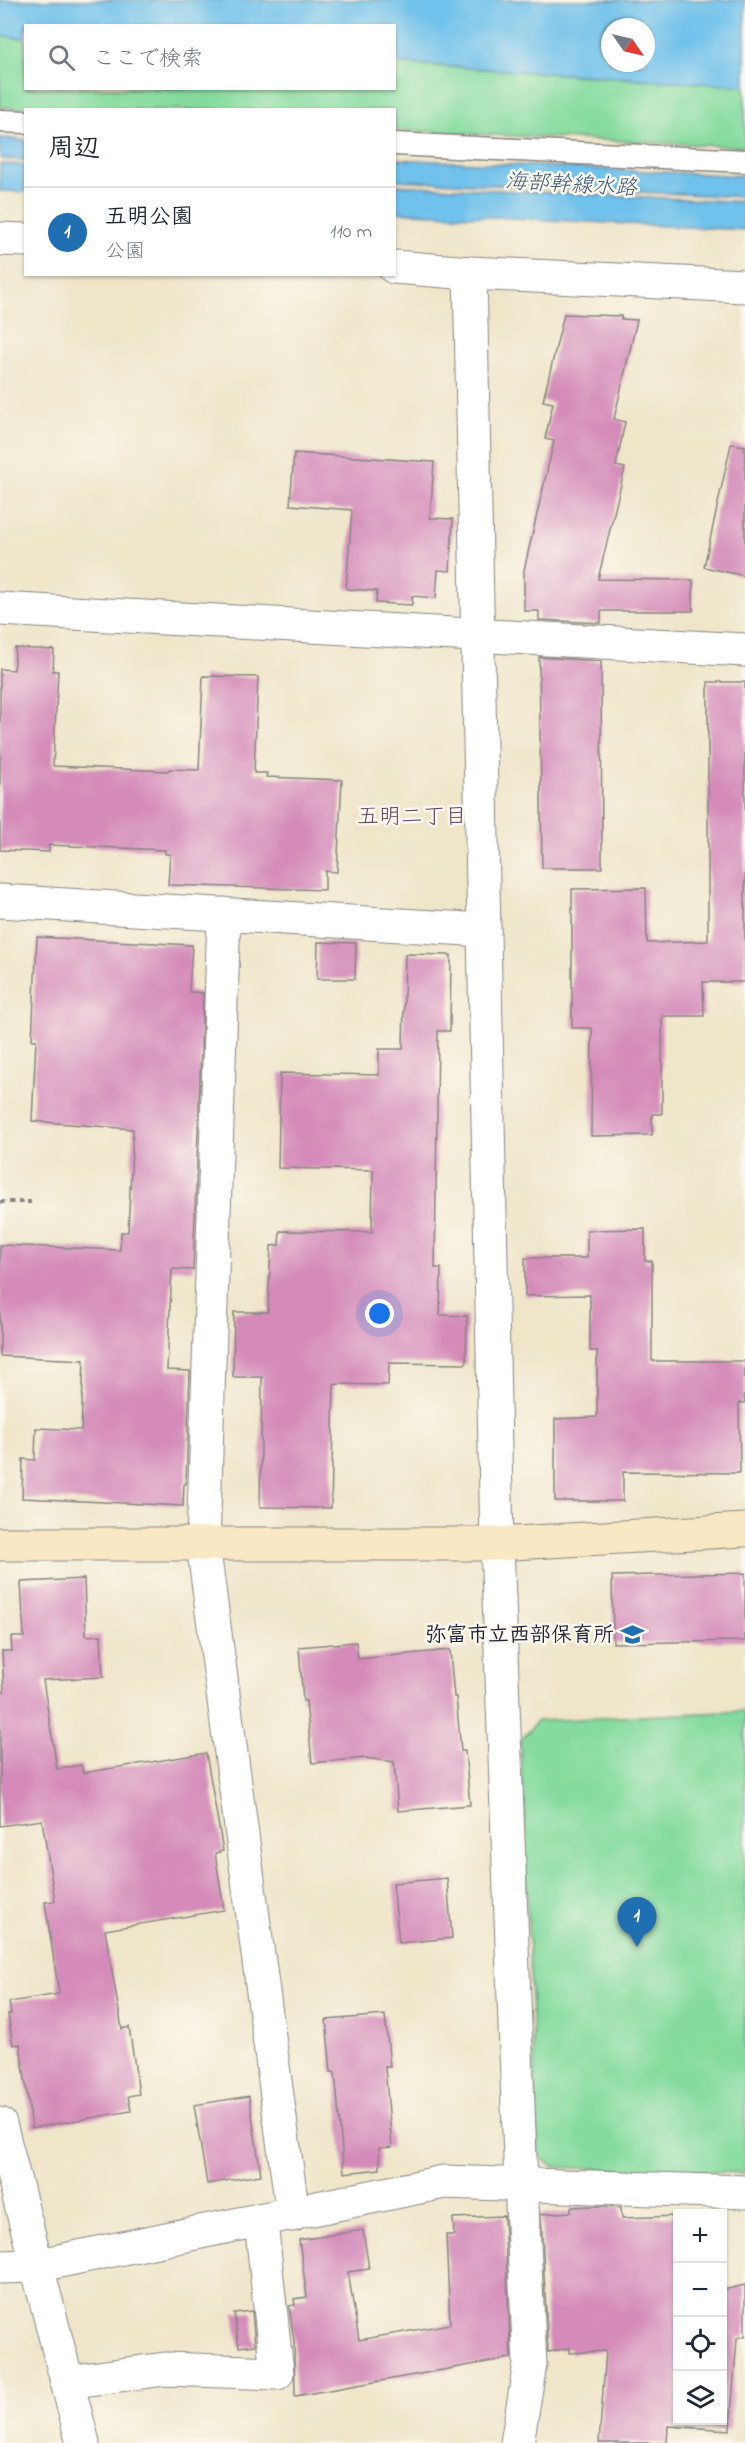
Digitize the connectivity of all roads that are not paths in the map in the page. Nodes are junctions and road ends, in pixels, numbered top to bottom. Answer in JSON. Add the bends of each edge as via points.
{"nodes":[{"id":1,"x":0,"y":121,"type":"edge"},
{"id":2,"x":24,"y":122,"type":"edge"},
{"id":3,"x":396,"y":144,"type":"edge"},
{"id":4,"x":745,"y":161,"type":"edge"},
{"id":5,"x":0,"y":239,"type":"edge"},
{"id":6,"x":24,"y":240,"type":"edge"},
{"id":7,"x":396,"y":267,"type":"edge"},
{"id":8,"x":470,"y":273,"type":"junction"},
{"id":9,"x":745,"y":286,"type":"edge"},
{"id":10,"x":0,"y":609,"type":"edge"},
{"id":11,"x":478,"y":636,"type":"junction"},
{"id":12,"x":745,"y":650,"type":"edge"},
{"id":13,"x":0,"y":901,"type":"edge"},
{"id":14,"x":224,"y":914,"type":"junction"},
{"id":15,"x":484,"y":930,"type":"junction"},
{"id":16,"x":745,"y":1530,"type":"edge"},
{"id":17,"x":0,"y":1544,"type":"edge"},
{"id":18,"x":202,"y":1544,"type":"junction"},
{"id":19,"x":497,"y":1544,"type":"junction"},
{"id":20,"x":0,"y":2124,"type":"edge"},
{"id":21,"x":521,"y":2185,"type":"junction"},
{"id":22,"x":745,"y":2192,"type":"edge"},
{"id":23,"x":293,"y":2215,"type":"junction"},
{"id":24,"x":261,"y":2221,"type":"junction"},
{"id":25,"x":0,"y":2266,"type":"edge"},
{"id":26,"x":35,"y":2266,"type":"junction"},
{"id":27,"x":67,"y":2382,"type":"junction"},
{"id":28,"x":83,"y":2443,"type":"edge"},
{"id":29,"x":517,"y":2443,"type":"edge"}],
"edges":[{"from":1,"to":2,"type":"lane"},
{"from":3,"to":4,"type":"lane"},
{"from":5,"to":6,"type":"street"},
{"from":7,"to":8,"type":"street"},
{"from":8,"to":9,"type":"street"},
{"from":8,"to":11,"type":"street"},
{"from":10,"to":11,"type":"street"},
{"from":11,"to":12,"type":"street"},
{"from":11,"to":15,"type":"street"},
{"from":13,"to":14,"type":"street"},
{"from":14,"to":15,"type":"street"},
{"from":14,"to":18,"type":"street"},
{"from":15,"to":19,"type":"street"},
{"from":16,"to":19,"type":"street"},
{"from":17,"to":18,"type":"street"},
{"from":18,"to":19,"type":"street"},
{"from":18,"to":23,"type":"street"},
{"from":19,"to":21,"type":"street"},
{"from":20,"to":26,"type":"street"},
{"from":21,"to":22,"type":"street"},
{"from":21,"to":23,"type":"street","via":[[444,2182]]},
{"from":21,"to":29,"type":"street","via":[[530,2364]]},
{"from":23,"to":24,"type":"street"},
{"from":24,"to":26,"type":"street"},
{"from":24,"to":27,"type":"street","via":[[277,2373],[165,2369]]},
{"from":25,"to":26,"type":"street"},
{"from":26,"to":27,"type":"street"},
{"from":27,"to":28,"type":"street"}]}
